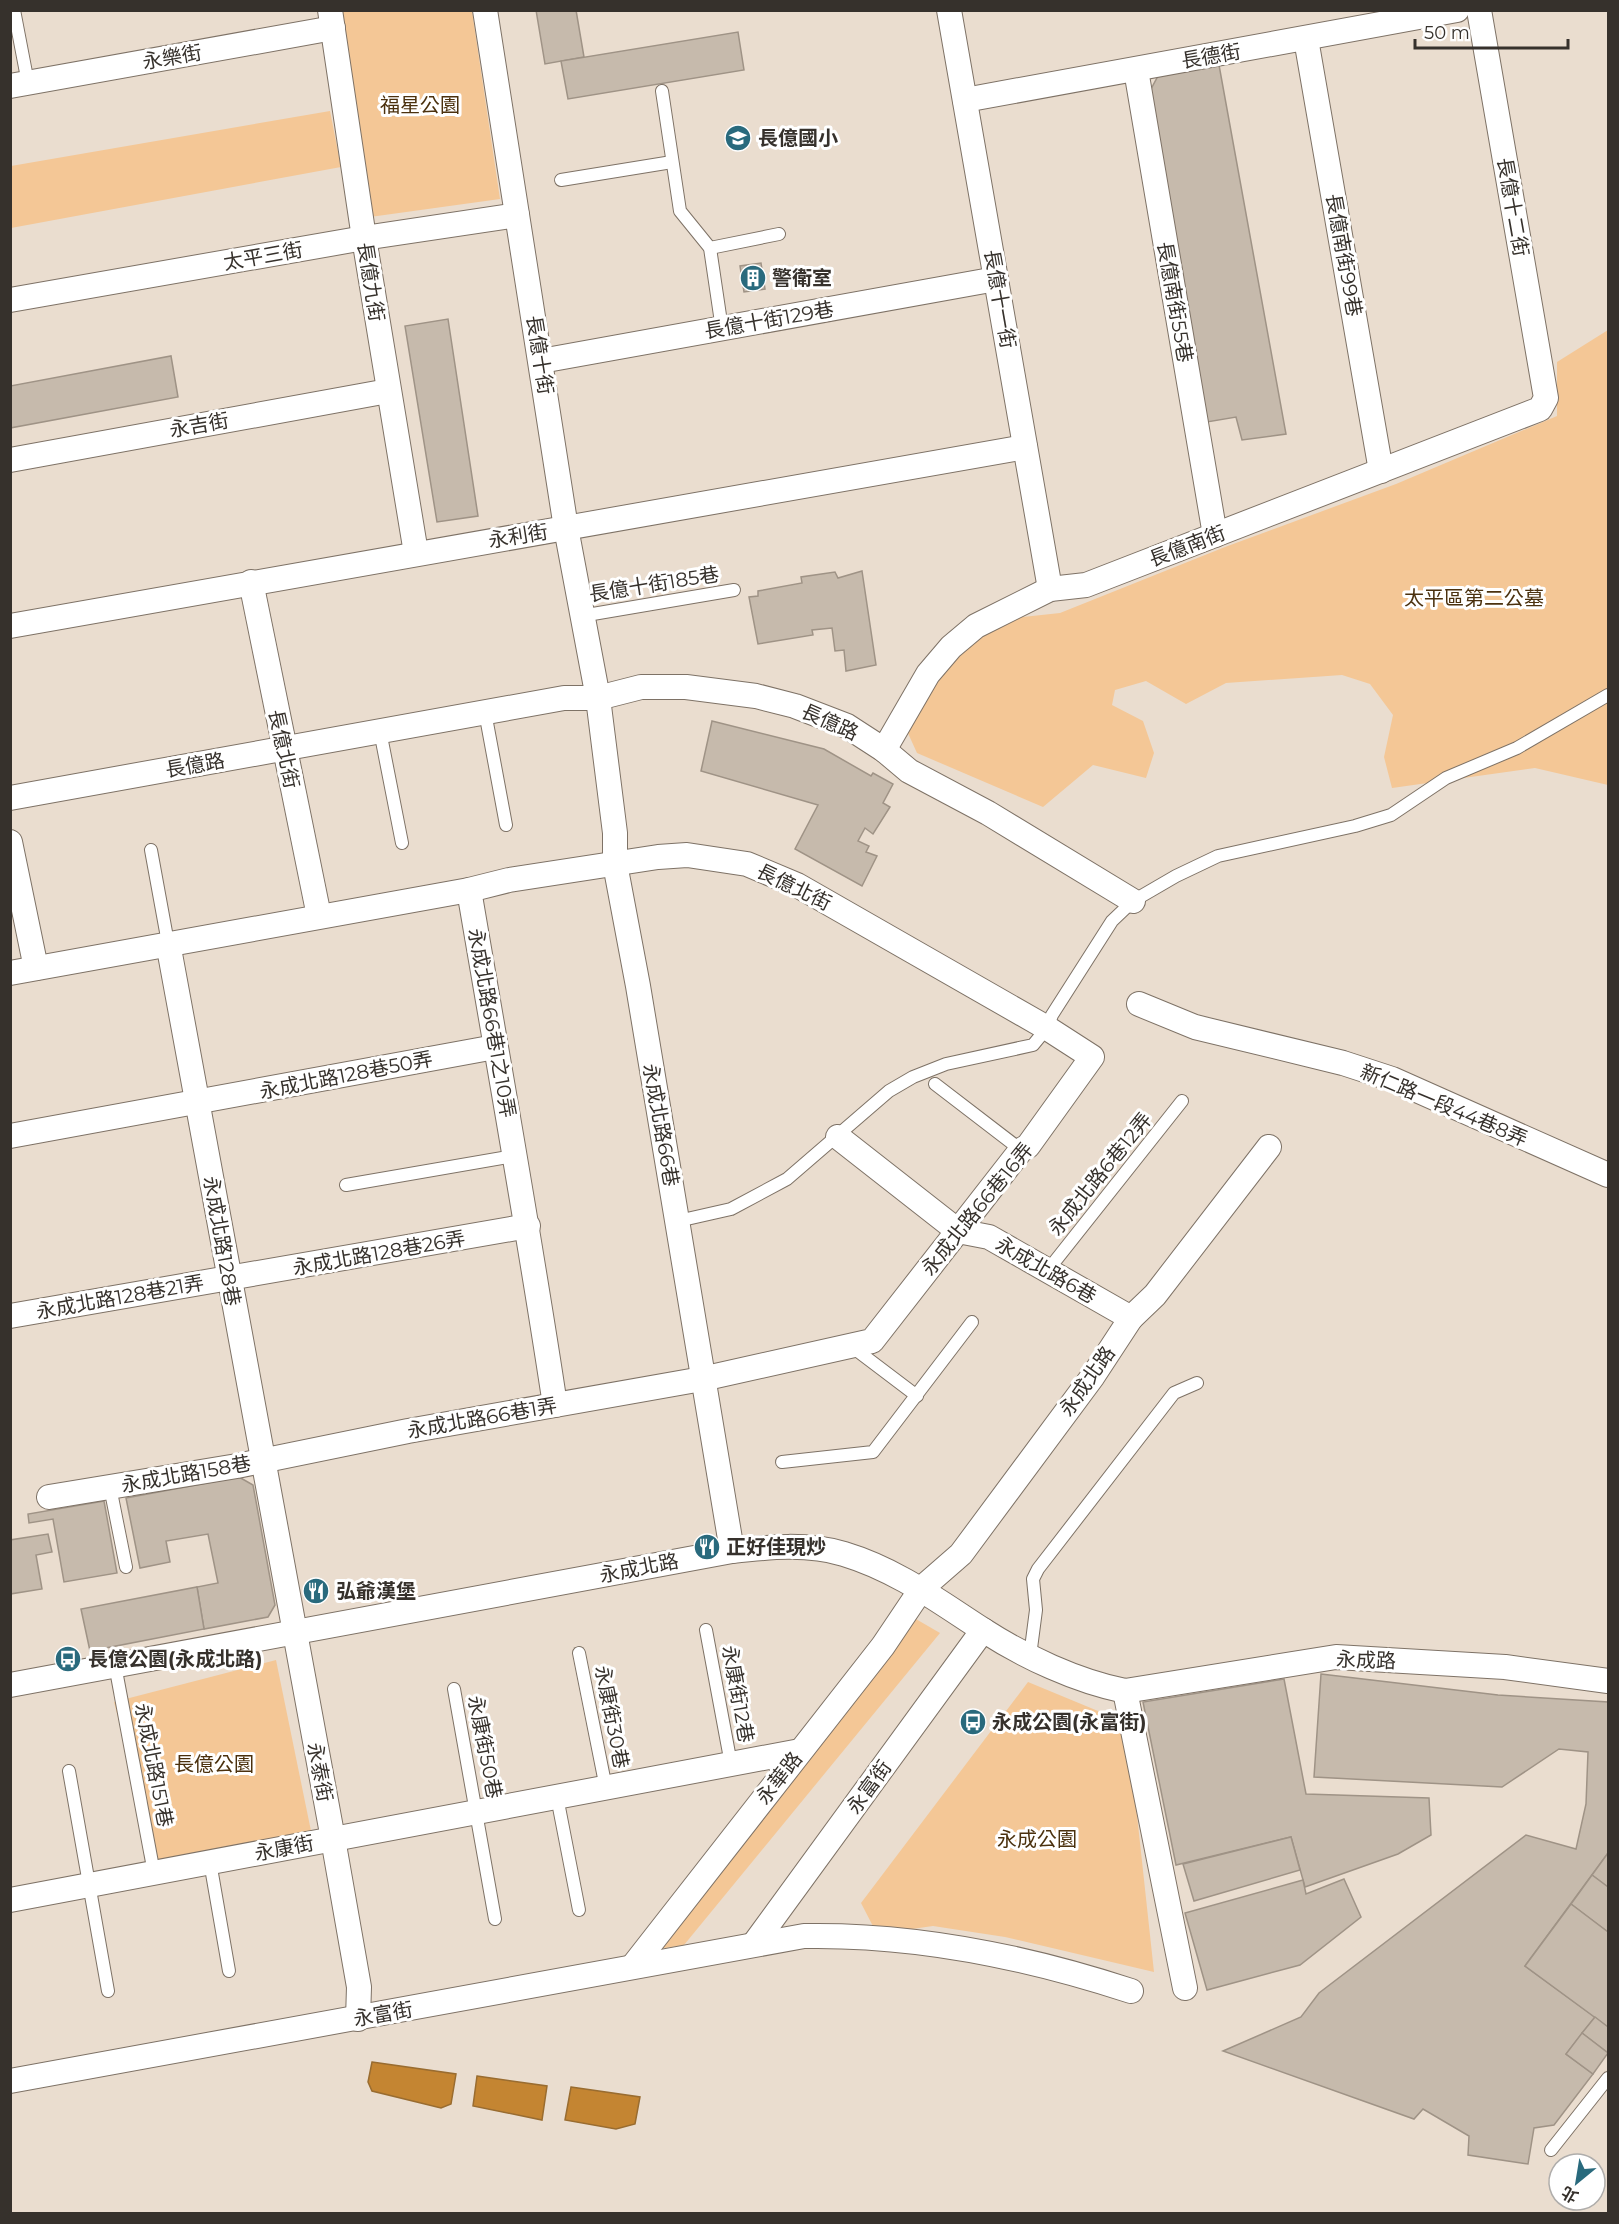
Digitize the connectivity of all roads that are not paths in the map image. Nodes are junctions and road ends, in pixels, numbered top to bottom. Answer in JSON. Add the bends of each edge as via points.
{"nodes":[{"id":1,"x":14,"y":10,"type":"edge"},
{"id":2,"x":485,"y":10,"type":"edge"},
{"id":3,"x":949,"y":10,"type":"edge"},
{"id":4,"x":1457,"y":10,"type":"edge"},
{"id":5,"x":1479,"y":10,"type":"edge"},
{"id":6,"x":332,"y":19,"type":"edge"},
{"id":7,"x":1306,"y":39,"type":"junction"},
{"id":8,"x":1136,"y":70,"type":"junction"},
{"id":9,"x":19,"y":85,"type":"edge"},
{"id":10,"x":662,"y":90,"type":"dead end"},
{"id":11,"x":965,"y":100,"type":"junction"},
{"id":12,"x":672,"y":162,"type":"junction"},
{"id":13,"x":561,"y":180,"type":"dead end"},
{"id":14,"x":516,"y":215,"type":"junction"},
{"id":15,"x":779,"y":234,"type":"dead end"},
{"id":16,"x":364,"y":238,"type":"junction"},
{"id":17,"x":710,"y":249,"type":"junction"},
{"id":18,"x":996,"y":279,"type":"junction"},
{"id":19,"x":10,"y":300,"type":"edge"},
{"id":20,"x":722,"y":329,"type":"junction"},
{"id":21,"x":541,"y":361,"type":"junction"},
{"id":22,"x":388,"y":391,"type":"junction"},
{"id":23,"x":1543,"y":404,"type":"joint"},
{"id":24,"x":1025,"y":447,"type":"junction"},
{"id":25,"x":10,"y":459,"type":"edge"},
{"id":26,"x":1381,"y":471,"type":"junction"},
{"id":27,"x":566,"y":528,"type":"junction"},
{"id":28,"x":1215,"y":535,"type":"junction"},
{"id":29,"x":416,"y":552,"type":"junction"},
{"id":30,"x":251,"y":582,"type":"junction"},
{"id":31,"x":1050,"y":589,"type":"junction"},
{"id":32,"x":734,"y":590,"type":"dead end"},
{"id":33,"x":581,"y":616,"type":"junction"},
{"id":34,"x":10,"y":626,"type":"edge"},
{"id":35,"x":1608,"y":695,"type":"edge"},
{"id":36,"x":598,"y":698,"type":"junction"},
{"id":37,"x":485,"y":712,"type":"junction"},
{"id":38,"x":380,"y":731,"type":"junction"},
{"id":39,"x":284,"y":748,"type":"junction"},
{"id":40,"x":884,"y":750,"type":"junction"},
{"id":41,"x":10,"y":798,"type":"edge"},
{"id":42,"x":506,"y":825,"type":"dead end"},
{"id":43,"x":10,"y":842,"type":"edge"},
{"id":44,"x":402,"y":843,"type":"dead end"},
{"id":45,"x":152,"y":850,"type":"dead end"},
{"id":46,"x":615,"y":864,"type":"junction"},
{"id":47,"x":469,"y":890,"type":"junction"},
{"id":48,"x":1133,"y":900,"type":"junction"},
{"id":49,"x":319,"y":916,"type":"junction"},
{"id":50,"x":168,"y":943,"type":"junction"},
{"id":51,"x":36,"y":968,"type":"junction"},
{"id":52,"x":10,"y":973,"type":"edge"},
{"id":53,"x":1139,"y":1004,"type":"dead end"},
{"id":54,"x":1047,"y":1028,"type":"junction"},
{"id":55,"x":495,"y":1047,"type":"junction"},
{"id":56,"x":1092,"y":1057,"type":"joint"},
{"id":57,"x":935,"y":1084,"type":"dead end"},
{"id":58,"x":1182,"y":1101,"type":"dead end"},
{"id":59,"x":196,"y":1102,"type":"junction"},
{"id":60,"x":10,"y":1136,"type":"edge"},
{"id":61,"x":838,"y":1137,"type":"junction"},
{"id":62,"x":1269,"y":1147,"type":"dead end"},
{"id":63,"x":1021,"y":1150,"type":"junction"},
{"id":64,"x":514,"y":1156,"type":"junction"},
{"id":65,"x":1608,"y":1175,"type":"edge"},
{"id":66,"x":346,"y":1185,"type":"dead end"},
{"id":67,"x":678,"y":1221,"type":"junction"},
{"id":68,"x":528,"y":1226,"type":"junction"},
{"id":69,"x":958,"y":1231,"type":"junction"},
{"id":70,"x":1048,"y":1270,"type":"junction"},
{"id":71,"x":229,"y":1279,"type":"junction"},
{"id":72,"x":10,"y":1316,"type":"edge"},
{"id":73,"x":1131,"y":1318,"type":"junction"},
{"id":74,"x":972,"y":1322,"type":"dead end"},
{"id":75,"x":850,"y":1346,"type":"junction"},
{"id":76,"x":702,"y":1379,"type":"junction"},
{"id":77,"x":1197,"y":1383,"type":"dead end"},
{"id":78,"x":916,"y":1396,"type":"junction"},
{"id":79,"x":555,"y":1405,"type":"junction"},
{"id":80,"x":262,"y":1461,"type":"junction"},
{"id":81,"x":782,"y":1462,"type":"dead end"},
{"id":82,"x":110,"y":1487,"type":"junction"},
{"id":83,"x":49,"y":1497,"type":"dead end"},
{"id":84,"x":732,"y":1551,"type":"junction"},
{"id":85,"x":126,"y":1567,"type":"dead end"},
{"id":86,"x":922,"y":1588,"type":"junction"},
{"id":87,"x":706,"y":1630,"type":"dead end"},
{"id":88,"x":983,"y":1630,"type":"junction"},
{"id":89,"x":294,"y":1631,"type":"junction"},
{"id":90,"x":579,"y":1653,"type":"dead end"},
{"id":91,"x":1030,"y":1656,"type":"junction"},
{"id":92,"x":115,"y":1665,"type":"junction"},
{"id":93,"x":1608,"y":1681,"type":"edge"},
{"id":94,"x":10,"y":1685,"type":"edge"},
{"id":95,"x":454,"y":1689,"type":"dead end"},
{"id":96,"x":1125,"y":1691,"type":"junction"},
{"id":97,"x":800,"y":1751,"type":"junction"},
{"id":98,"x":731,"y":1764,"type":"junction"},
{"id":99,"x":69,"y":1771,"type":"dead end"},
{"id":100,"x":606,"y":1788,"type":"junction"},
{"id":101,"x":557,"y":1797,"type":"junction"},
{"id":102,"x":478,"y":1812,"type":"junction"},
{"id":103,"x":333,"y":1839,"type":"junction"},
{"id":104,"x":210,"y":1862,"type":"junction"},
{"id":105,"x":154,"y":1873,"type":"junction"},
{"id":106,"x":90,"y":1885,"type":"junction"},
{"id":107,"x":10,"y":1900,"type":"edge"},
{"id":108,"x":579,"y":1910,"type":"dead end"},
{"id":109,"x":495,"y":1919,"type":"dead end"},
{"id":110,"x":754,"y":1944,"type":"junction"},
{"id":111,"x":633,"y":1966,"type":"junction"},
{"id":112,"x":229,"y":1971,"type":"dead end"},
{"id":113,"x":1185,"y":1988,"type":"dead end"},
{"id":114,"x":108,"y":1991,"type":"dead end"},
{"id":115,"x":1131,"y":1991,"type":"dead end"},
{"id":116,"x":358,"y":2019,"type":"junction"},
{"id":117,"x":1608,"y":2078,"type":"edge"},
{"id":118,"x":10,"y":2082,"type":"edge"},
{"id":119,"x":1551,"y":2150,"type":"dead end"}],
"edges":[{"from":1,"to":9,"type":"lane"},
{"from":2,"to":14,"type":"street","name":"長億十街"},
{"from":3,"to":11,"type":"street","name":"長億十一街"},
{"from":4,"to":7,"type":"street","name":"長德街"},
{"from":5,"to":23,"type":"street","name":"長億十二街","via":[[1546,399]]},
{"from":6,"to":9,"type":"street","name":"永樂街"},
{"from":6,"to":16,"type":"street","name":"長億九街"},
{"from":7,"to":8,"type":"street","name":"長德街"},
{"from":7,"to":26,"type":"street","name":"長億南街99巷"},
{"from":8,"to":11,"type":"street","name":"長德街"},
{"from":8,"to":28,"type":"street","name":"長億南街55巷"},
{"from":10,"to":12,"type":"lane"},
{"from":11,"to":18,"type":"street","name":"長億十一街"},
{"from":12,"to":13,"type":"lane"},
{"from":12,"to":17,"type":"lane","via":[[680,211]]},
{"from":14,"to":16,"type":"street","name":"太平三街"},
{"from":14,"to":21,"type":"street","name":"長億十街"},
{"from":15,"to":17,"type":"lane"},
{"from":16,"to":19,"type":"street","name":"太平三街"},
{"from":16,"to":22,"type":"street","name":"長億九街"},
{"from":17,"to":20,"type":"lane"},
{"from":18,"to":20,"type":"street","name":"長億十街129巷"},
{"from":18,"to":24,"type":"street","name":"長億十一街"},
{"from":20,"to":21,"type":"street","name":"長億十街129巷"},
{"from":21,"to":27,"type":"street","name":"長億十街"},
{"from":22,"to":25,"type":"street","name":"永吉街"},
{"from":22,"to":29,"type":"street","name":"長億九街"},
{"from":23,"to":26,"type":"street","name":"長億南街","via":[[1540,409]]},
{"from":24,"to":27,"type":"street","name":"永利街"},
{"from":24,"to":31,"type":"street","name":"長億十一街"},
{"from":26,"to":28,"type":"street","name":"長億南街"},
{"from":27,"to":29,"type":"street","name":"永利街"},
{"from":27,"to":33,"type":"street","name":"長億十街"},
{"from":28,"to":31,"type":"street","name":"長億南街","via":[[1086,585]]},
{"from":29,"to":30,"type":"street","name":"永利街"},
{"from":30,"to":34,"type":"street","name":"永利街"},
{"from":30,"to":39,"type":"street","name":"長億北街"},
{"from":31,"to":40,"type":"street","name":"長億南街","via":[[996,614],[951,647],[928,674]]},
{"from":32,"to":33,"type":"lane","name":"長億十街185巷"},
{"from":33,"to":36,"type":"street","name":"長億十街"},
{"from":35,"to":48,"type":"lane","via":[[1517,748],[1446,778],[1391,815],[1218,856]]},
{"from":36,"to":37,"type":"street","name":"長億路","via":[[564,698]]},
{"from":36,"to":40,"type":"street","name":"長億路","via":[[641,687],[686,687],[756,696],[848,726]]},
{"from":36,"to":46,"type":"street","name":"永成北路66巷","via":[[615,833]]},
{"from":37,"to":38,"type":"street","name":"長億路"},
{"from":37,"to":42,"type":"lane"},
{"from":38,"to":39,"type":"street","name":"長億路"},
{"from":38,"to":44,"type":"lane"},
{"from":39,"to":41,"type":"street","name":"長億路"},
{"from":39,"to":49,"type":"street","name":"長億北街"},
{"from":40,"to":48,"type":"street","name":"長億路","via":[[909,771],[988,813]]},
{"from":43,"to":51,"type":"street"},
{"from":45,"to":50,"type":"lane","name":"永成北路128巷"},
{"from":46,"to":47,"type":"street","name":"長億北街"},
{"from":46,"to":54,"type":"street","name":"長億北街","via":[[687,855],[767,871]]},
{"from":46,"to":67,"type":"street","name":"永成北路66巷"},
{"from":47,"to":49,"type":"street","name":"長億北街"},
{"from":47,"to":55,"type":"street","name":"永成北路66巷1之10弄"},
{"from":48,"to":54,"type":"lane","via":[[1112,921]]},
{"from":49,"to":50,"type":"street","name":"長億北街"},
{"from":50,"to":51,"type":"street","name":"長億北街"},
{"from":50,"to":59,"type":"street","name":"永成北路128巷"},
{"from":51,"to":52,"type":"street","name":"長億北街"},
{"from":53,"to":65,"type":"street","name":"新仁路一段44巷8弄","via":[[1195,1027],[1392,1079]]},
{"from":54,"to":56,"type":"street","name":"長億北街"},
{"from":54,"to":61,"type":"lane","via":[[1033,1045],[946,1064],[913,1077],[889,1091]]},
{"from":55,"to":59,"type":"street","name":"永成北路128巷50弄"},
{"from":55,"to":64,"type":"street","name":"永成北路66巷1之10弄"},
{"from":56,"to":63,"type":"street","name":"永成北路66巷16弄","via":[[1028,1146]]},
{"from":57,"to":63,"type":"lane"},
{"from":58,"to":70,"type":"lane","name":"永成北路6巷12弄"},
{"from":59,"to":60,"type":"street","name":"永成北路128巷50弄"},
{"from":59,"to":71,"type":"street","name":"永成北路128巷"},
{"from":61,"to":67,"type":"lane","via":[[787,1179],[743,1203]]},
{"from":61,"to":69,"type":"street"},
{"from":62,"to":73,"type":"street","name":"永成北路","via":[[1155,1295]]},
{"from":63,"to":69,"type":"street","name":"永成北路66巷16弄"},
{"from":64,"to":66,"type":"lane"},
{"from":64,"to":68,"type":"street","name":"永成北路66巷1之10弄"},
{"from":67,"to":76,"type":"street","name":"永成北路66巷"},
{"from":68,"to":71,"type":"street","name":"永成北路128巷26弄"},
{"from":68,"to":79,"type":"street","name":"永成北路66巷1之10弄"},
{"from":69,"to":70,"type":"street","name":"永成北路6巷","via":[[989,1237]]},
{"from":69,"to":75,"type":"street","name":"永成北路66巷16弄","via":[[872,1341]]},
{"from":70,"to":73,"type":"street","name":"永成北路6巷"},
{"from":71,"to":72,"type":"street","name":"永成北路128巷21弄"},
{"from":71,"to":80,"type":"street","name":"永成北路128巷"},
{"from":73,"to":86,"type":"street","name":"永成北路","via":[[1093,1376],[961,1554]]},
{"from":74,"to":78,"type":"lane"},
{"from":75,"to":76,"type":"street","name":"永成北路66巷16弄"},
{"from":75,"to":78,"type":"lane"},
{"from":76,"to":79,"type":"street","name":"永成北路66巷1弄"},
{"from":76,"to":84,"type":"street","name":"永成北路66巷"},
{"from":77,"to":91,"type":"lane","via":[[1174,1393],[1038,1569],[1033,1579],[1036,1610]]},
{"from":78,"to":81,"type":"lane","via":[[873,1452]]},
{"from":79,"to":80,"type":"street","name":"永成北路66巷1弄"},
{"from":80,"to":82,"type":"street","name":"永成北路158巷"},
{"from":80,"to":89,"type":"street","name":"永成北路128巷"},
{"from":82,"to":83,"type":"street","name":"永成北路158巷"},
{"from":82,"to":85,"type":"lane","name":"永成北路158巷"},
{"from":84,"to":86,"type":"street","name":"永成北路","via":[[808,1546],[844,1554]]},
{"from":84,"to":89,"type":"street","name":"永成北路"},
{"from":86,"to":88,"type":"street","name":"永成路"},
{"from":86,"to":97,"type":"street","name":"永華路","via":[[883,1646]]},
{"from":87,"to":98,"type":"lane","name":"永康街12巷"},
{"from":88,"to":91,"type":"street","name":"永成路"},
{"from":88,"to":110,"type":"street","name":"永富街"},
{"from":89,"to":92,"type":"street","name":"永成北路"},
{"from":89,"to":103,"type":"street","name":"永泰街"},
{"from":90,"to":100,"type":"lane","name":"永康街30巷"},
{"from":91,"to":96,"type":"street","name":"永成路"},
{"from":92,"to":94,"type":"street","name":"永成北路"},
{"from":92,"to":105,"type":"lane","name":"永成北路151巷"},
{"from":93,"to":96,"type":"street","name":"永成路","via":[[1505,1667],[1336,1657]]},
{"from":95,"to":102,"type":"lane","name":"永康街50巷"},
{"from":96,"to":113,"type":"street"},
{"from":97,"to":98,"type":"street","name":"永康街"},
{"from":97,"to":111,"type":"street","name":"永華路"},
{"from":98,"to":100,"type":"street","name":"永康街"},
{"from":99,"to":106,"type":"lane"},
{"from":100,"to":101,"type":"street","name":"永康街"},
{"from":101,"to":102,"type":"street","name":"永康街"},
{"from":101,"to":108,"type":"lane"},
{"from":102,"to":103,"type":"street","name":"永康街"},
{"from":102,"to":109,"type":"lane","name":"永康街50巷"},
{"from":103,"to":104,"type":"street","name":"永康街"},
{"from":103,"to":116,"type":"street","name":"永泰街","via":[[359,1987]]},
{"from":104,"to":105,"type":"street","name":"永康街"},
{"from":104,"to":112,"type":"lane"},
{"from":105,"to":106,"type":"street","name":"永康街"},
{"from":106,"to":107,"type":"street","name":"永康街"},
{"from":106,"to":114,"type":"lane"},
{"from":110,"to":111,"type":"street","name":"永富街"},
{"from":110,"to":115,"type":"street","name":"永富街","via":[[838,1935],[906,1942],[1030,1963]]},
{"from":111,"to":116,"type":"street","name":"永富街"},
{"from":116,"to":118,"type":"street","name":"永富街"},
{"from":117,"to":119,"type":"lane"}]}
